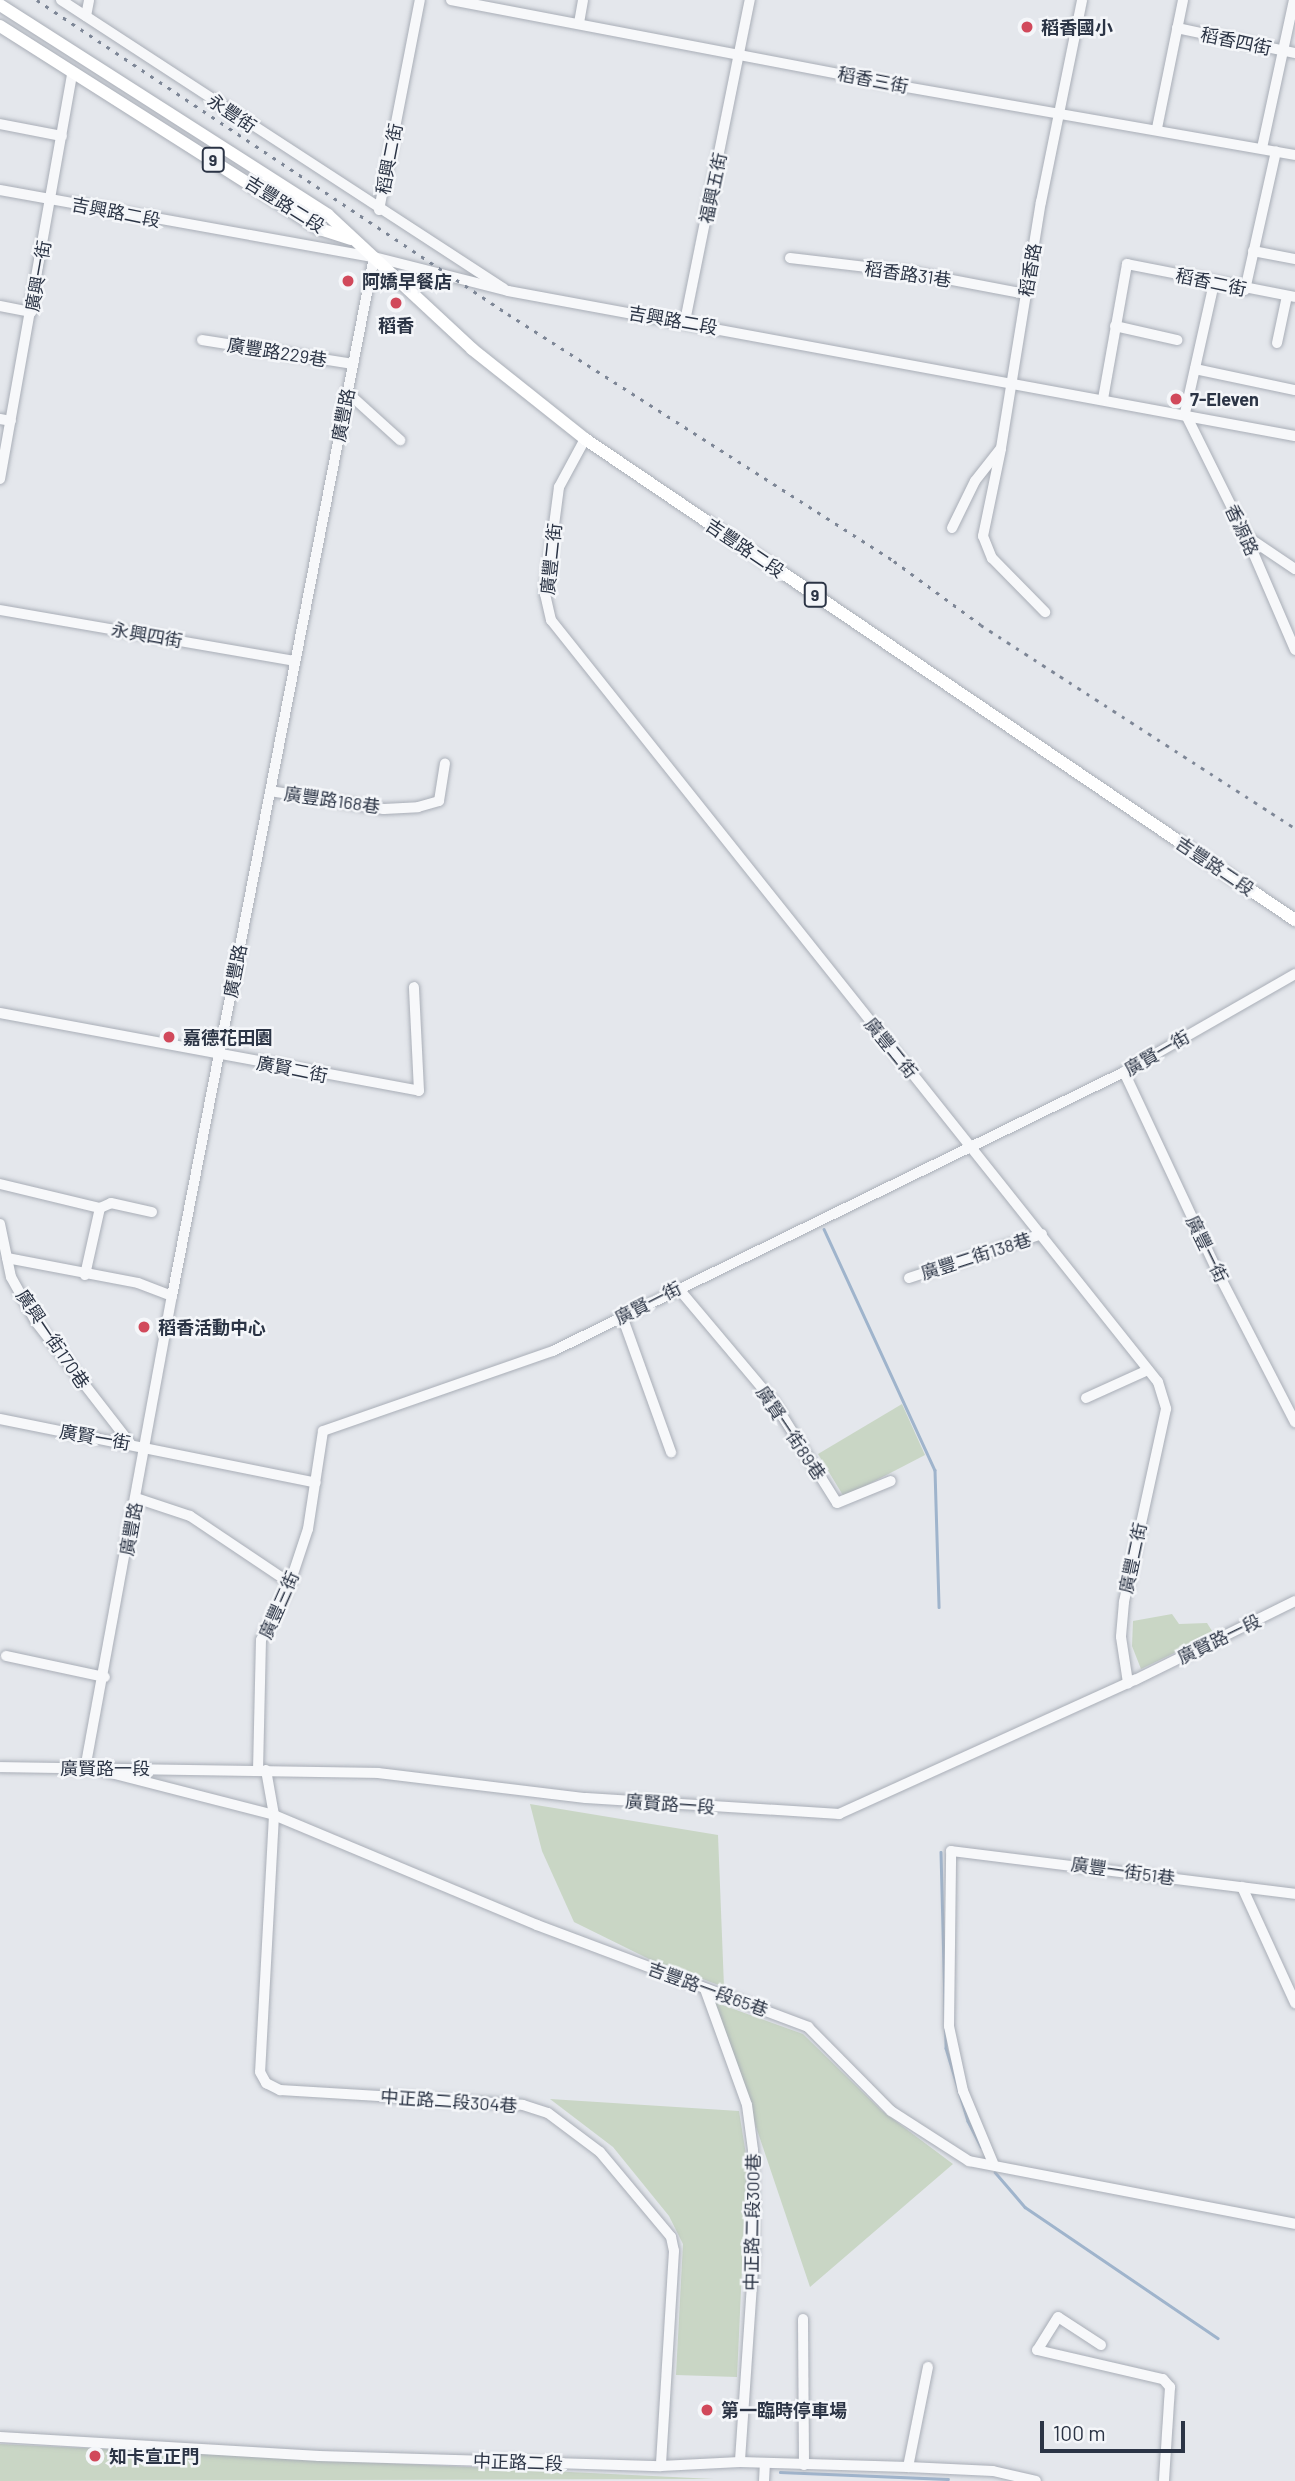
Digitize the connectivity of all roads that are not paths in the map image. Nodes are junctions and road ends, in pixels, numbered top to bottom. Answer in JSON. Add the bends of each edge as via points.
{"nodes":[{"id":1,"x":61,"y":0,"type":"edge"},
{"id":2,"x":89,"y":0,"type":"edge"},
{"id":3,"x":420,"y":0,"type":"edge"},
{"id":4,"x":451,"y":0,"type":"edge"},
{"id":5,"x":583,"y":0,"type":"edge"},
{"id":6,"x":750,"y":0,"type":"edge"},
{"id":7,"x":1082,"y":0,"type":"edge"},
{"id":8,"x":1184,"y":0,"type":"edge"},
{"id":9,"x":1294,"y":0,"type":"edge"},
{"id":10,"x":0,"y":5,"type":"edge"},
{"id":11,"x":86,"y":16,"type":"junction"},
{"id":12,"x":579,"y":23,"type":"junction"},
{"id":13,"x":0,"y":26,"type":"edge"},
{"id":14,"x":1177,"y":28,"type":"junction"},
{"id":15,"x":1283,"y":52,"type":"junction"},
{"id":16,"x":740,"y":54,"type":"junction"},
{"id":17,"x":1295,"y":54,"type":"edge"},
{"id":18,"x":72,"y":73,"type":"junction"},
{"id":19,"x":1059,"y":115,"type":"junction"},
{"id":20,"x":0,"y":124,"type":"edge"},
{"id":21,"x":1157,"y":128,"type":"junction"},
{"id":22,"x":62,"y":136,"type":"junction"},
{"id":23,"x":1262,"y":148,"type":"junction"},
{"id":24,"x":1276,"y":151,"type":"junction"},
{"id":25,"x":1295,"y":155,"type":"edge"},
{"id":26,"x":0,"y":190,"type":"edge"},
{"id":27,"x":51,"y":199,"type":"junction"},
{"id":28,"x":379,"y":210,"type":"junction"},
{"id":29,"x":357,"y":241,"type":"junction"},
{"id":30,"x":1253,"y":251,"type":"junction"},
{"id":31,"x":374,"y":257,"type":"junction"},
{"id":32,"x":790,"y":258,"type":"dead end"},
{"id":33,"x":1295,"y":259,"type":"edge"},
{"id":34,"x":1214,"y":283,"type":"junction"},
{"id":35,"x":1245,"y":290,"type":"junction"},
{"id":36,"x":508,"y":291,"type":"junction"},
{"id":37,"x":1025,"y":295,"type":"junction"},
{"id":38,"x":1291,"y":296,"type":"edge"},
{"id":39,"x":0,"y":306,"type":"edge"},
{"id":40,"x":32,"y":312,"type":"junction"},
{"id":41,"x":685,"y":321,"type":"junction"},
{"id":42,"x":1115,"y":326,"type":"junction"},
{"id":43,"x":202,"y":340,"type":"dead end"},
{"id":44,"x":1177,"y":340,"type":"dead end"},
{"id":45,"x":1278,"y":343,"type":"dead end"},
{"id":46,"x":353,"y":364,"type":"junction"},
{"id":47,"x":1195,"y":369,"type":"junction"},
{"id":48,"x":1013,"y":381,"type":"junction"},
{"id":49,"x":1295,"y":390,"type":"edge"},
{"id":50,"x":347,"y":392,"type":"junction"},
{"id":51,"x":1103,"y":399,"type":"junction"},
{"id":52,"x":1185,"y":414,"type":"junction"},
{"id":53,"x":6,"y":420,"type":"edge"},
{"id":54,"x":1295,"y":436,"type":"edge"},
{"id":55,"x":585,"y":439,"type":"junction"},
{"id":56,"x":400,"y":440,"type":"dead end"},
{"id":57,"x":1002,"y":448,"type":"junction"},
{"id":58,"x":0,"y":479,"type":"edge"},
{"id":59,"x":952,"y":528,"type":"dead end"},
{"id":60,"x":1246,"y":537,"type":"junction"},
{"id":61,"x":1295,"y":569,"type":"edge"},
{"id":62,"x":0,"y":610,"type":"edge"},
{"id":63,"x":1045,"y":612,"type":"dead end"},
{"id":64,"x":1295,"y":649,"type":"edge"},
{"id":65,"x":294,"y":661,"type":"junction"},
{"id":66,"x":445,"y":763,"type":"dead end"},
{"id":67,"x":270,"y":791,"type":"junction"},
{"id":68,"x":1295,"y":920,"type":"edge"},
{"id":69,"x":1295,"y":974,"type":"edge"},
{"id":70,"x":414,"y":987,"type":"dead end"},
{"id":71,"x":0,"y":1013,"type":"edge"},
{"id":72,"x":219,"y":1055,"type":"junction"},
{"id":73,"x":1124,"y":1072,"type":"junction"},
{"id":74,"x":971,"y":1149,"type":"junction"},
{"id":75,"x":0,"y":1184,"type":"edge"},
{"id":76,"x":100,"y":1208,"type":"junction"},
{"id":77,"x":152,"y":1212,"type":"dead end"},
{"id":78,"x":0,"y":1224,"type":"edge"},
{"id":79,"x":1042,"y":1234,"type":"junction"},
{"id":80,"x":7,"y":1258,"type":"junction"},
{"id":81,"x":85,"y":1275,"type":"junction"},
{"id":82,"x":909,"y":1278,"type":"dead end"},
{"id":83,"x":678,"y":1288,"type":"junction"},
{"id":84,"x":172,"y":1296,"type":"junction"},
{"id":85,"x":622,"y":1316,"type":"junction"},
{"id":86,"x":1148,"y":1370,"type":"junction"},
{"id":87,"x":1086,"y":1398,"type":"dead end"},
{"id":88,"x":0,"y":1419,"type":"edge"},
{"id":89,"x":1295,"y":1422,"type":"edge"},
{"id":90,"x":130,"y":1443,"type":"junction"},
{"id":91,"x":146,"y":1446,"type":"junction"},
{"id":92,"x":671,"y":1452,"type":"dead end"},
{"id":93,"x":891,"y":1481,"type":"dead end"},
{"id":94,"x":316,"y":1483,"type":"junction"},
{"id":95,"x":136,"y":1498,"type":"junction"},
{"id":96,"x":289,"y":1583,"type":"junction"},
{"id":97,"x":1295,"y":1601,"type":"edge"},
{"id":98,"x":6,"y":1656,"type":"dead end"},
{"id":99,"x":105,"y":1677,"type":"junction"},
{"id":100,"x":1128,"y":1683,"type":"junction"},
{"id":101,"x":0,"y":1767,"type":"edge"},
{"id":102,"x":85,"y":1769,"type":"junction"},
{"id":103,"x":99,"y":1769,"type":"junction"},
{"id":104,"x":262,"y":1771,"type":"junction"},
{"id":105,"x":274,"y":1815,"type":"junction"},
{"id":106,"x":1242,"y":1887,"type":"junction"},
{"id":107,"x":1295,"y":1894,"type":"edge"},
{"id":108,"x":265,"y":1973,"type":"joint"},
{"id":109,"x":705,"y":1989,"type":"junction"},
{"id":110,"x":1295,"y":2003,"type":"edge"},
{"id":111,"x":993,"y":2163,"type":"junction"},
{"id":112,"x":1295,"y":2224,"type":"edge"},
{"id":113,"x":803,"y":2319,"type":"dead end"},
{"id":114,"x":1101,"y":2344,"type":"dead end"},
{"id":115,"x":928,"y":2368,"type":"dead end"},
{"id":116,"x":0,"y":2437,"type":"edge"},
{"id":117,"x":740,"y":2462,"type":"junction"},
{"id":118,"x":765,"y":2463,"type":"junction"},
{"id":119,"x":804,"y":2465,"type":"junction"},
{"id":120,"x":661,"y":2466,"type":"junction"},
{"id":121,"x":908,"y":2466,"type":"junction"},
{"id":122,"x":764,"y":2481,"type":"edge"},
{"id":123,"x":1036,"y":2481,"type":"edge"},
{"id":124,"x":1164,"y":2481,"type":"edge"}],
"edges":[{"from":1,"to":11,"type":"street","name":"永豐街"},
{"from":2,"to":11,"type":"street"},
{"from":3,"to":28,"type":"street","name":"稻興二街"},
{"from":4,"to":12,"type":"street","name":"稻香三街"},
{"from":5,"to":12,"type":"street"},
{"from":6,"to":16,"type":"street","name":"福興五街"},
{"from":7,"to":19,"type":"street","name":"稻香路"},
{"from":8,"to":14,"type":"street"},
{"from":9,"to":15,"type":"street"},
{"from":10,"to":29,"type":"main road","name":"吉豐路二段","number":"9","via":[[328,215]]},
{"from":11,"to":28,"type":"street","name":"永豐街"},
{"from":12,"to":16,"type":"street","name":"稻香三街"},
{"from":13,"to":18,"type":"main road","number":"9"},
{"from":14,"to":15,"type":"street","name":"稻香四街"},
{"from":14,"to":21,"type":"street"},
{"from":15,"to":17,"type":"street","name":"稻香四街"},
{"from":15,"to":23,"type":"street"},
{"from":16,"to":19,"type":"street","name":"稻香三街"},
{"from":16,"to":41,"type":"street","name":"福興五街"},
{"from":18,"to":22,"type":"street","name":"廣興一街"},
{"from":18,"to":29,"type":"main road","name":"吉豐路二段","number":"9","via":[[320,229]]},
{"from":19,"to":21,"type":"street","name":"稻香三街"},
{"from":19,"to":37,"type":"street","name":"稻香路"},
{"from":20,"to":22,"type":"street"},
{"from":21,"to":23,"type":"street","name":"稻香三街"},
{"from":22,"to":27,"type":"street","name":"廣興一街"},
{"from":23,"to":24,"type":"street","name":"稻香三街"},
{"from":24,"to":25,"type":"street","name":"稻香三街"},
{"from":24,"to":30,"type":"street"},
{"from":26,"to":27,"type":"street","name":"吉興路二段"},
{"from":27,"to":31,"type":"street","name":"吉興路二段"},
{"from":27,"to":40,"type":"street","name":"廣興一街"},
{"from":28,"to":36,"type":"street","name":"稻興二街"},
{"from":29,"to":31,"type":"main road","name":"吉豐路二段","number":"9"},
{"from":30,"to":33,"type":"street"},
{"from":30,"to":35,"type":"street"},
{"from":31,"to":36,"type":"street","name":"吉興路二段"},
{"from":31,"to":46,"type":"street","name":"廣豐路"},
{"from":31,"to":55,"type":"main road","name":"吉豐路二段","number":"9","via":[[472,349]]},
{"from":32,"to":37,"type":"street","name":"稻香路31巷","via":[[910,272]]},
{"from":34,"to":35,"type":"street","name":"稻香二街"},
{"from":34,"to":42,"type":"street","name":"稻香二街","via":[[1127,264]]},
{"from":34,"to":47,"type":"street"},
{"from":35,"to":38,"type":"street","name":"稻香二街"},
{"from":36,"to":41,"type":"street","name":"吉興路二段"},
{"from":37,"to":48,"type":"street","name":"稻香路"},
{"from":38,"to":45,"type":"street"},
{"from":39,"to":40,"type":"street"},
{"from":40,"to":53,"type":"street","name":"廣興一街"},
{"from":41,"to":48,"type":"street","name":"吉興路二段"},
{"from":42,"to":44,"type":"street"},
{"from":42,"to":51,"type":"street"},
{"from":43,"to":46,"type":"street","name":"廣豐路229巷"},
{"from":46,"to":50,"type":"street","name":"廣豐路"},
{"from":47,"to":49,"type":"street"},
{"from":47,"to":52,"type":"street"},
{"from":48,"to":51,"type":"street","name":"吉興路二段"},
{"from":48,"to":57,"type":"street","name":"稻香路"},
{"from":50,"to":56,"type":"street"},
{"from":50,"to":65,"type":"street","name":"廣豐路"},
{"from":51,"to":52,"type":"street","name":"吉興路二段"},
{"from":52,"to":54,"type":"street","name":"吉興路二段"},
{"from":52,"to":60,"type":"street","name":"香源路"},
{"from":53,"to":58,"type":"street","name":"廣興一街"},
{"from":55,"to":68,"type":"main road","name":"吉豐路二段","number":"9"},
{"from":55,"to":74,"type":"street","name":"廣豐二街","via":[[559,487],[545,594],[551,620]]},
{"from":57,"to":59,"type":"street","name":"稻香路","via":[[975,481]]},
{"from":57,"to":63,"type":"street","via":[[983,536],[992,558]]},
{"from":60,"to":61,"type":"street"},
{"from":60,"to":64,"type":"street","name":"香源路"},
{"from":62,"to":65,"type":"street","name":"永興四街"},
{"from":65,"to":67,"type":"street","name":"廣豐路"},
{"from":66,"to":67,"type":"street","name":"廣豐路168巷","via":[[439,801],[418,807],[384,809]]},
{"from":67,"to":72,"type":"street","name":"廣豐路"},
{"from":69,"to":73,"type":"street","name":"廣賢一街"},
{"from":70,"to":72,"type":"street","name":"廣賢二街","via":[[419,1091]]},
{"from":71,"to":72,"type":"street","name":"廣賢二街"},
{"from":72,"to":84,"type":"street","name":"廣豐路"},
{"from":73,"to":74,"type":"street","name":"廣賢一街"},
{"from":73,"to":89,"type":"street","name":"廣豐一街","via":[[1218,1273]]},
{"from":74,"to":79,"type":"street","name":"廣豐二街","via":[[986,1161]]},
{"from":74,"to":83,"type":"street","name":"廣賢一街"},
{"from":75,"to":76,"type":"street"},
{"from":76,"to":77,"type":"street","via":[[111,1203]]},
{"from":76,"to":81,"type":"street"},
{"from":78,"to":80,"type":"street","name":"廣興一街170巷"},
{"from":79,"to":82,"type":"street","name":"廣豐二街138巷"},
{"from":79,"to":86,"type":"street","name":"廣豐二街"},
{"from":80,"to":81,"type":"street"},
{"from":80,"to":90,"type":"street","name":"廣興一街170巷","via":[[11,1277],[36,1322]]},
{"from":81,"to":84,"type":"street","via":[[138,1283]]},
{"from":83,"to":85,"type":"street","name":"廣賢一街"},
{"from":83,"to":93,"type":"street","name":"廣賢一街89巷","via":[[773,1401],[837,1503]]},
{"from":84,"to":91,"type":"street","name":"廣豐路"},
{"from":85,"to":92,"type":"street"},
{"from":85,"to":94,"type":"street","name":"廣賢一街","via":[[519,1366],[323,1430]]},
{"from":86,"to":87,"type":"street"},
{"from":86,"to":100,"type":"street","name":"廣豐二街","via":[[1158,1382],[1166,1409],[1124,1602],[1121,1637]]},
{"from":88,"to":90,"type":"street","name":"廣賢一街"},
{"from":90,"to":91,"type":"street","name":"廣賢一街"},
{"from":91,"to":94,"type":"street","name":"廣賢一街"},
{"from":91,"to":95,"type":"street","name":"廣豐路"},
{"from":94,"to":96,"type":"street","name":"廣豐三街","via":[[308,1529]]},
{"from":95,"to":96,"type":"street","via":[[190,1516]]},
{"from":95,"to":99,"type":"street","name":"廣豐路"},
{"from":96,"to":104,"type":"street","name":"廣豐三街","via":[[261,1640]]},
{"from":97,"to":100,"type":"street","name":"廣賢路一段"},
{"from":98,"to":99,"type":"street"},
{"from":99,"to":102,"type":"street","name":"廣豐路"},
{"from":100,"to":104,"type":"street","name":"廣賢路一段","via":[[839,1814],[586,1798],[411,1775]]},
{"from":101,"to":102,"type":"street","name":"廣賢路一段"},
{"from":102,"to":103,"type":"street","name":"廣賢路一段"},
{"from":103,"to":104,"type":"street","name":"廣賢路一段"},
{"from":103,"to":105,"type":"street","name":"吉豐路一段65巷","via":[[117,1778],[147,1780]]},
{"from":104,"to":105,"type":"street","name":"廣豐三街"},
{"from":105,"to":108,"type":"street","name":"廣豐三街"},
{"from":105,"to":109,"type":"street","name":"吉豐路一段65巷"},
{"from":106,"to":107,"type":"street","name":"廣豐一街51巷"},
{"from":106,"to":110,"type":"street"},
{"from":106,"to":111,"type":"street","name":"廣豐一街51巷","via":[[951,1850],[950,2036],[963,2091]]},
{"from":108,"to":120,"type":"street","name":"中正路二段304巷","via":[[260,2073],[266,2083],[280,2090],[523,2105],[548,2113],[600,2152],[671,2236],[674,2251]]},
{"from":109,"to":111,"type":"street","name":"吉豐路一段65巷","via":[[808,2028],[891,2111],[969,2161]]},
{"from":109,"to":117,"type":"street","name":"中正路二段300巷","via":[[747,2105],[753,2150],[754,2255]]},
{"from":111,"to":112,"type":"street","name":"吉豐路一段65巷"},
{"from":113,"to":119,"type":"street"},
{"from":114,"to":124,"type":"street","via":[[1058,2317],[1037,2350],[1163,2379],[1170,2386]]},
{"from":115,"to":121,"type":"street"},
{"from":116,"to":120,"type":"street","name":"中正路二段","via":[[319,2456]]},
{"from":117,"to":118,"type":"street","name":"中正路二段"},
{"from":117,"to":120,"type":"street","name":"中正路二段"},
{"from":118,"to":119,"type":"street","name":"中正路二段"},
{"from":118,"to":122,"type":"street"},
{"from":119,"to":121,"type":"street","name":"中正路二段"},
{"from":121,"to":123,"type":"street","name":"中正路二段","via":[[993,2471]]}]}
